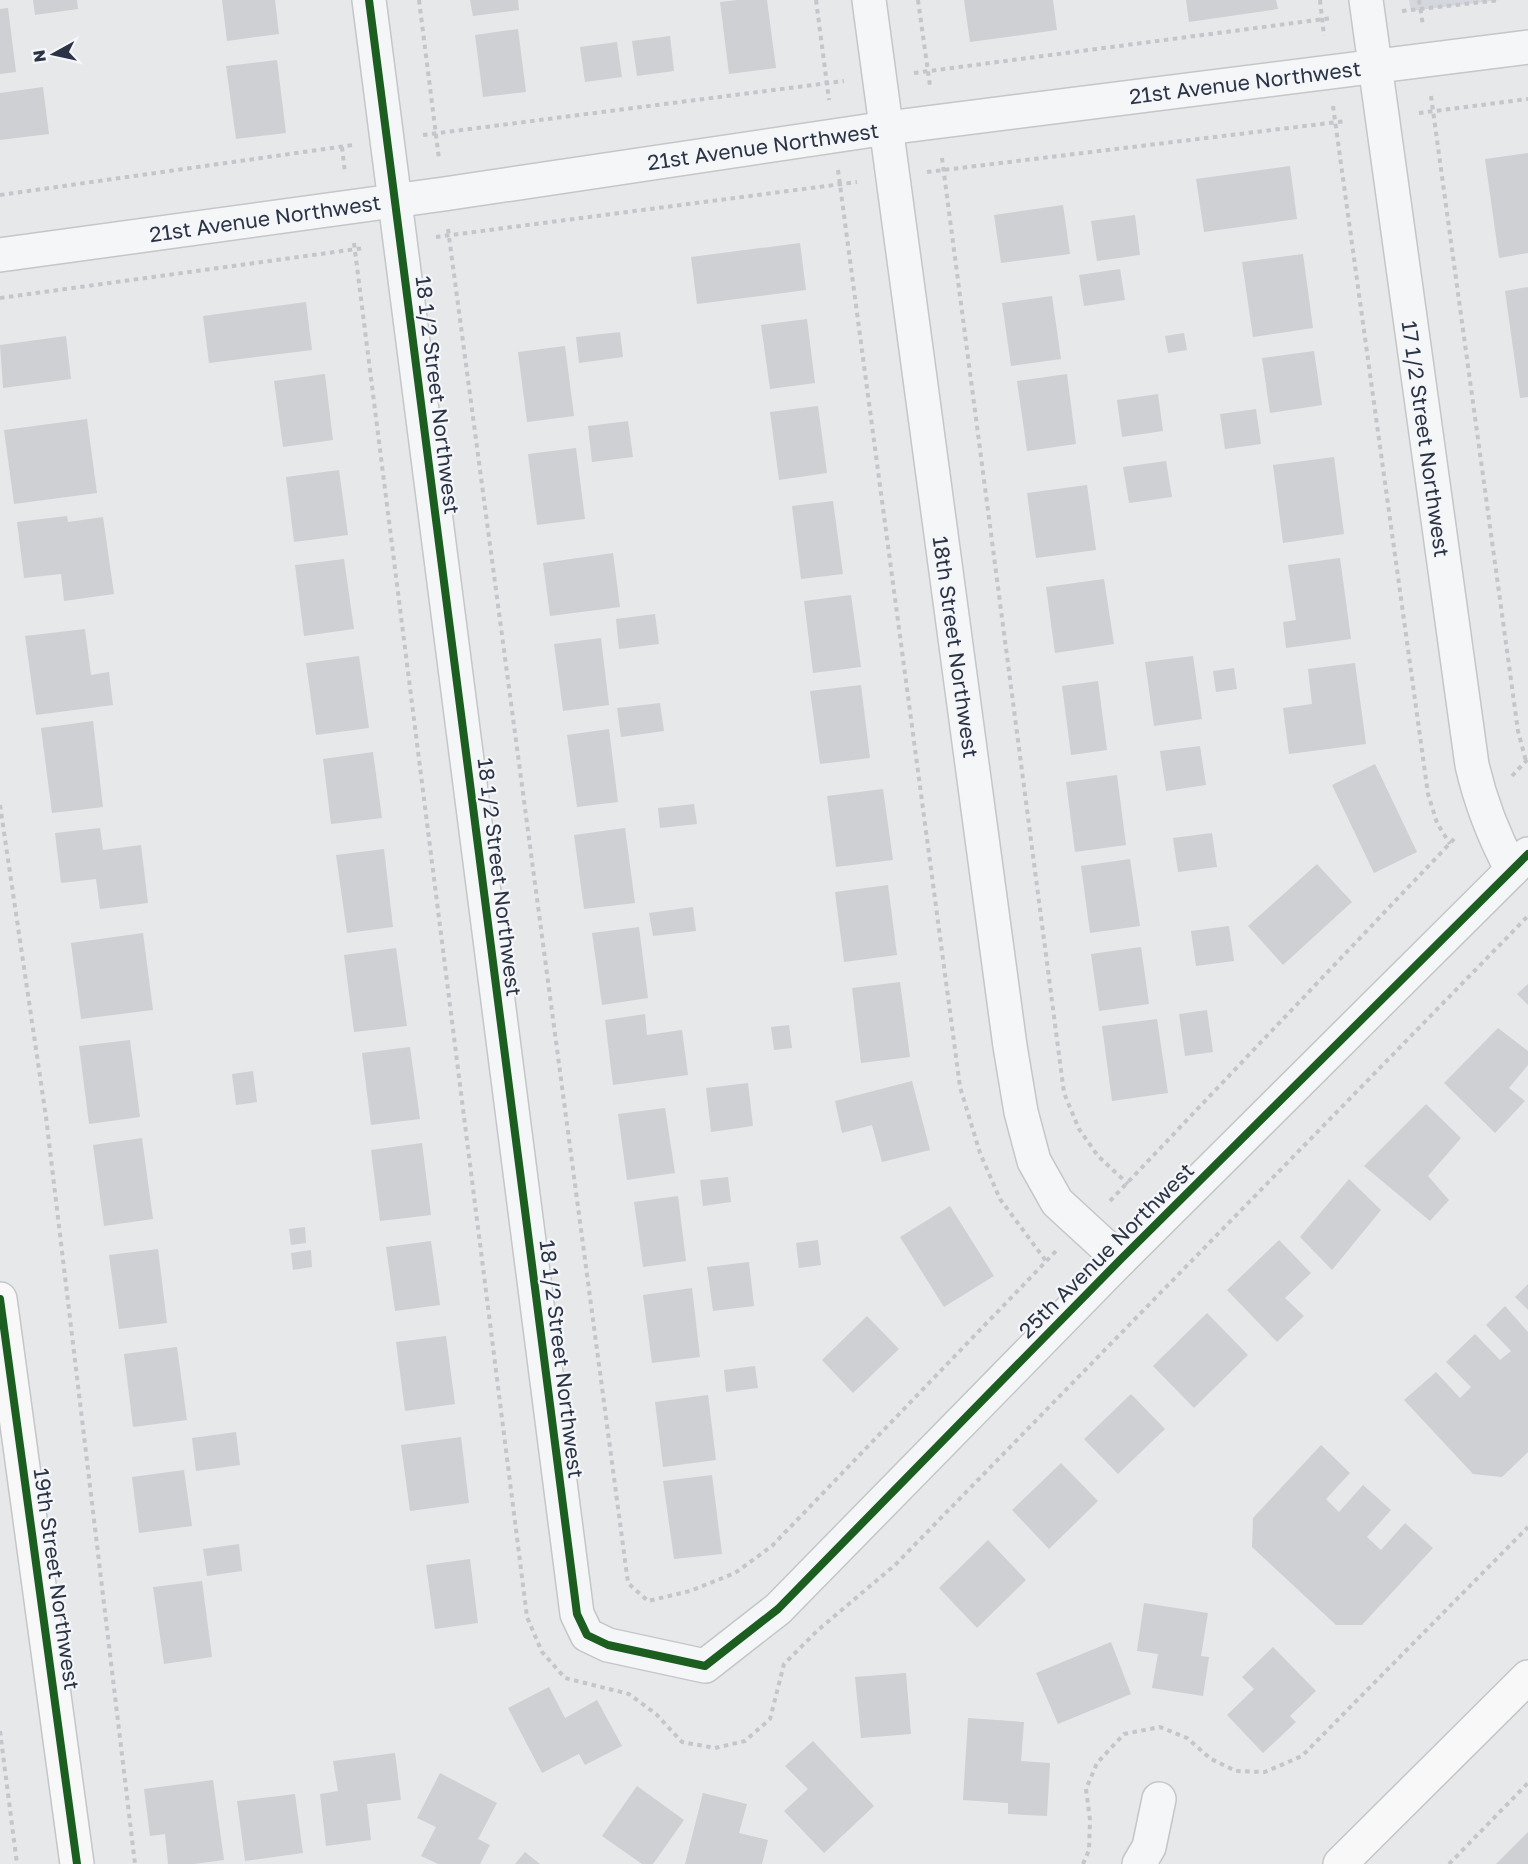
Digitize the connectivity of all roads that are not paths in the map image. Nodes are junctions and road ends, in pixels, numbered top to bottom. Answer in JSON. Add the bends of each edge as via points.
{"nodes":[{"id":1,"x":369,"y":0,"type":"edge"},
{"id":2,"x":869,"y":0,"type":"edge"},
{"id":3,"x":1366,"y":0,"type":"edge"},
{"id":4,"x":1528,"y":47,"type":"edge"},
{"id":5,"x":1375,"y":66,"type":"junction"},
{"id":6,"x":887,"y":128,"type":"junction"},
{"id":7,"x":395,"y":201,"type":"junction"},
{"id":8,"x":0,"y":255,"type":"edge"},
{"id":9,"x":1520,"y":862,"type":"edge"},
{"id":10,"x":1120,"y":1260,"type":"junction"},
{"id":11,"x":0,"y":1299,"type":"edge"},
{"id":12,"x":705,"y":1666,"type":"joint"},
{"id":13,"x":1528,"y":1677,"type":"edge"},
{"id":14,"x":1159,"y":1799,"type":"dead end"},
{"id":15,"x":77,"y":1864,"type":"edge"},
{"id":16,"x":1139,"y":1864,"type":"edge"},
{"id":17,"x":1340,"y":1864,"type":"edge"}],
"edges":[{"from":1,"to":7,"type":"street","name":"18 1/2 Street Northwest"},
{"from":2,"to":6,"type":"street","name":"18th Street Northwest"},
{"from":3,"to":5,"type":"street","name":"17 1/2 Street Northwest"},
{"from":4,"to":5,"type":"street","name":"21st Avenue Northwest"},
{"from":5,"to":6,"type":"street","name":"21st Avenue Northwest"},
{"from":5,"to":9,"type":"street","name":"17 1/2 Street Northwest","via":[[1472,765],[1483,808]]},
{"from":6,"to":7,"type":"street","name":"21st Avenue Northwest"},
{"from":6,"to":10,"type":"street","name":"18th Street Northwest","via":[[1021,1112],[1034,1161],[1057,1202]]},
{"from":7,"to":8,"type":"street","name":"21st Avenue Northwest"},
{"from":7,"to":12,"type":"street","name":"18 1/2 Street Northwest","via":[[577,1614],[587,1635],[608,1645]]},
{"from":9,"to":10,"type":"street","name":"25th Avenue Northwest"},
{"from":10,"to":12,"type":"street","name":"25th Avenue Northwest","via":[[778,1608]]},
{"from":11,"to":15,"type":"main road","name":"19th Street Northwest"},
{"from":13,"to":17,"type":"main road"},
{"from":14,"to":16,"type":"street","via":[[1149,1847]]}]}
